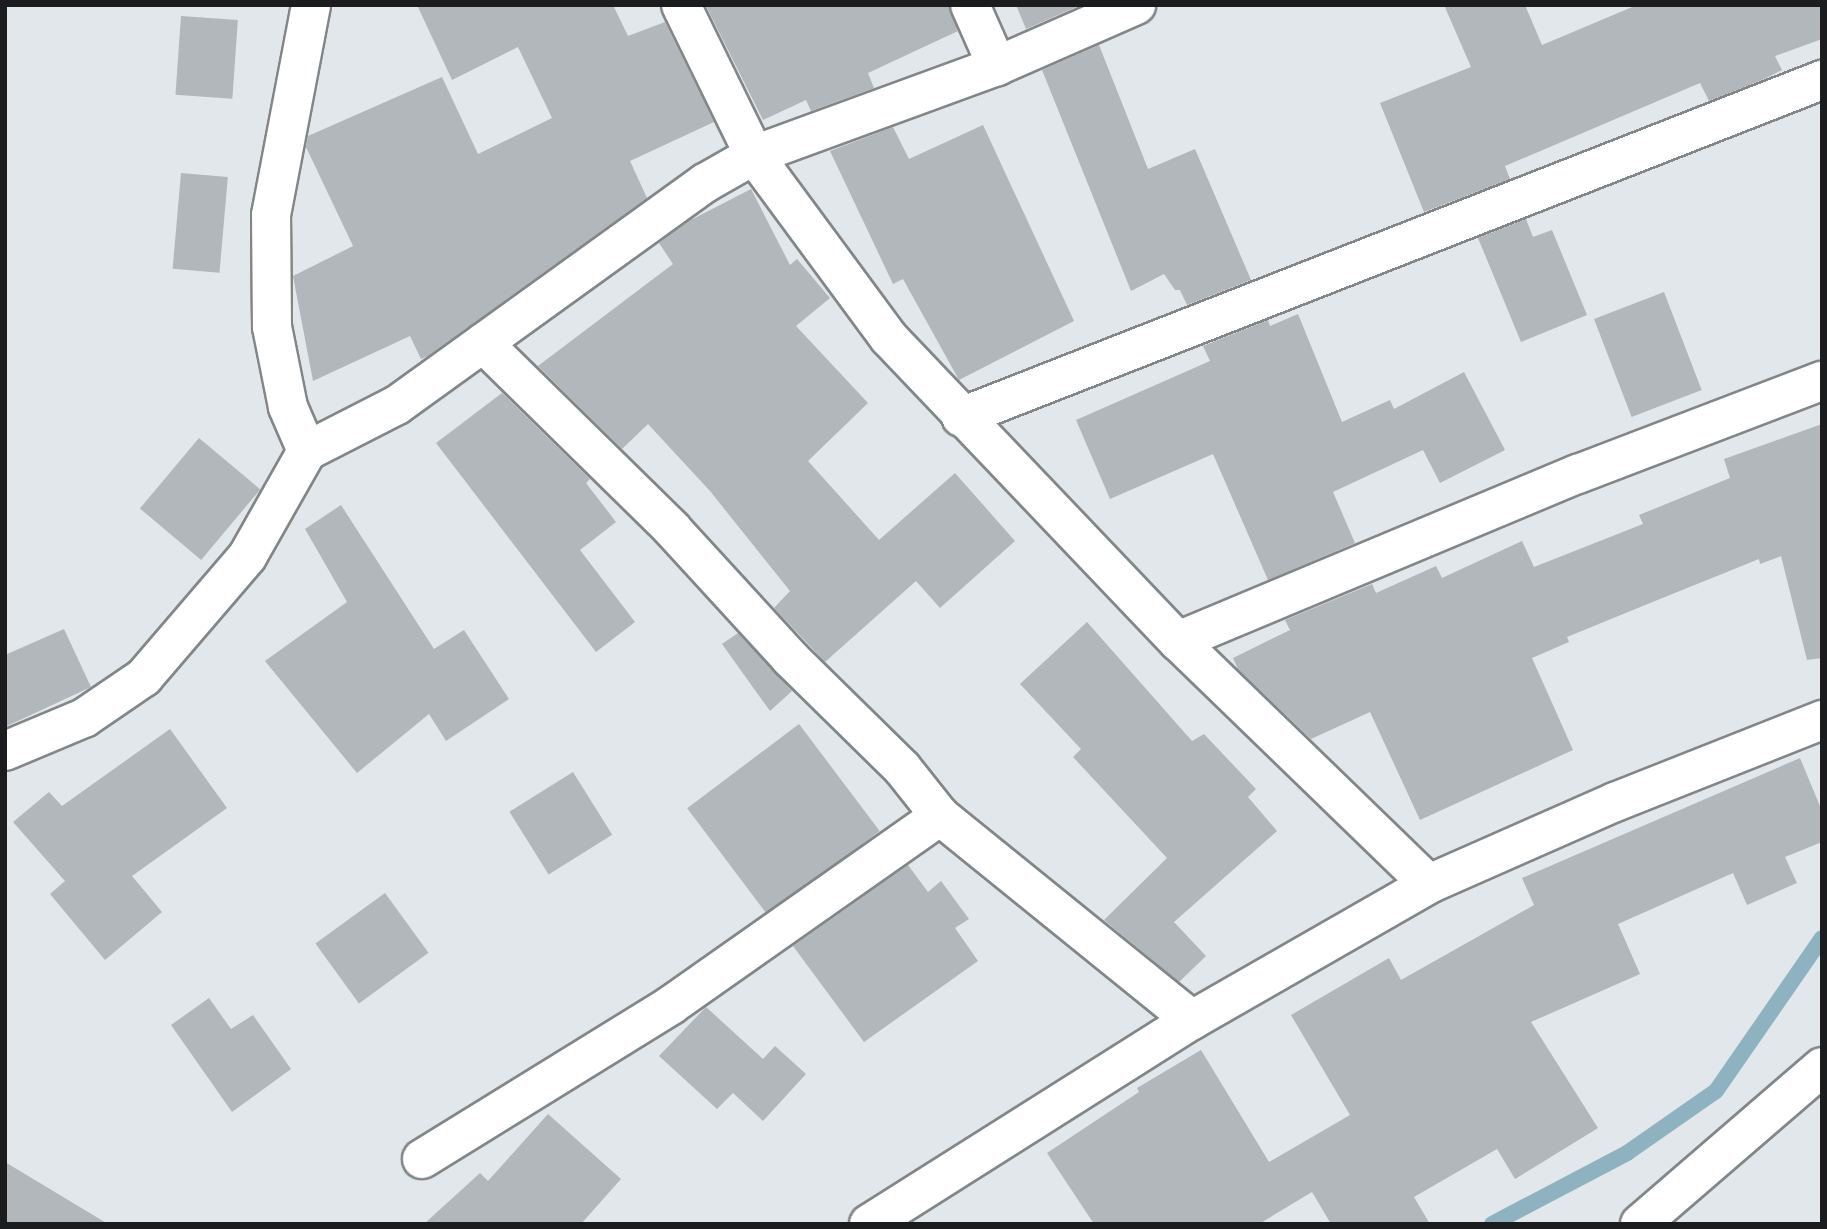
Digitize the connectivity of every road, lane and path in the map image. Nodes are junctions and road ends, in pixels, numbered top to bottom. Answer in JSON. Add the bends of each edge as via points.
{"nodes":[{"id":1,"x":311,"y":5,"type":"edge"},
{"id":2,"x":681,"y":5,"type":"edge"},
{"id":3,"x":970,"y":5,"type":"edge"},
{"id":4,"x":1136,"y":5,"type":"edge"},
{"id":5,"x":996,"y":66,"type":"junction"},
{"id":6,"x":1822,"y":80,"type":"edge"},
{"id":7,"x":754,"y":155,"type":"junction"},
{"id":8,"x":483,"y":343,"type":"junction"},
{"id":9,"x":1822,"y":381,"type":"edge"},
{"id":10,"x":961,"y":417,"type":"junction"},
{"id":11,"x":307,"y":451,"type":"junction"},
{"id":12,"x":1178,"y":641,"type":"junction"},
{"id":13,"x":1822,"y":720,"type":"edge"},
{"id":14,"x":5,"y":751,"type":"edge"},
{"id":15,"x":940,"y":816,"type":"junction"},
{"id":16,"x":1429,"y":884,"type":"junction"},
{"id":17,"x":1192,"y":1020,"type":"junction"},
{"id":18,"x":1822,"y":1067,"type":"edge"},
{"id":19,"x":422,"y":1159,"type":"dead end"},
{"id":20,"x":869,"y":1224,"type":"edge"},
{"id":21,"x":1640,"y":1224,"type":"edge"}],
"edges":[{"from":1,"to":11,"type":"street","via":[[271,215],[272,327],[288,407]]},
{"from":2,"to":7,"type":"street"},
{"from":3,"to":5,"type":"street"},
{"from":4,"to":5,"type":"street"},
{"from":5,"to":7,"type":"street"},
{"from":6,"to":10,"type":"street"},
{"from":7,"to":8,"type":"street","via":[[705,183]]},
{"from":7,"to":10,"type":"street","via":[[889,338]]},
{"from":8,"to":11,"type":"street","via":[[397,405]]},
{"from":8,"to":15,"type":"street","via":[[672,529],[790,658],[902,768]]},
{"from":9,"to":12,"type":"street","via":[[1578,474]]},
{"from":10,"to":12,"type":"street"},
{"from":11,"to":14,"type":"street","via":[[247,557],[144,677],[84,718]]},
{"from":12,"to":16,"type":"street"},
{"from":13,"to":16,"type":"street","via":[[1615,802]]},
{"from":15,"to":17,"type":"street"},
{"from":15,"to":19,"type":"street","via":[[671,1004]]},
{"from":16,"to":17,"type":"street"},
{"from":17,"to":20,"type":"street"},
{"from":18,"to":21,"type":"street"}]}
